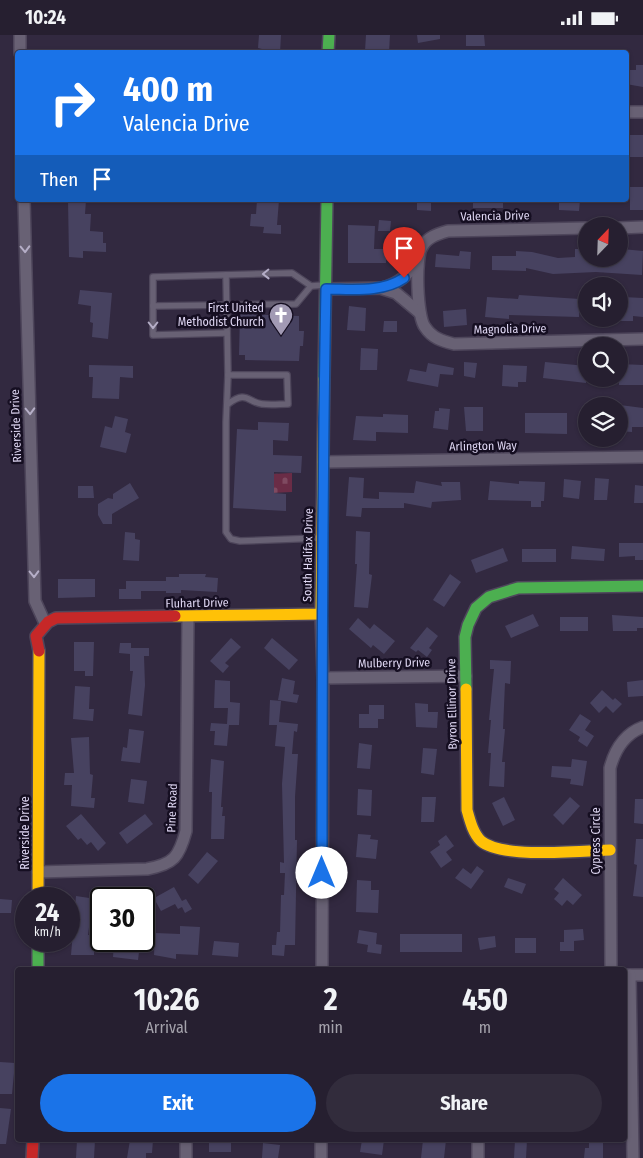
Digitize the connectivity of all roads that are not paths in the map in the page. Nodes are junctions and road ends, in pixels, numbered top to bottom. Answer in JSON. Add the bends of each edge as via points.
{"nodes":[{"id":1,"x":20,"y":35,"type":"edge"},
{"id":2,"x":329,"y":35,"type":"edge"},
{"id":3,"x":20,"y":50,"type":"edge"},
{"id":4,"x":328,"y":50,"type":"edge"},
{"id":5,"x":629,"y":112,"type":"edge"},
{"id":6,"x":643,"y":112,"type":"edge"},
{"id":7,"x":24,"y":202,"type":"edge"},
{"id":8,"x":327,"y":202,"type":"edge"},
{"id":9,"x":628,"y":227,"type":"edge"},
{"id":10,"x":643,"y":227,"type":"edge"},
{"id":11,"x":578,"y":228,"type":"edge"},
{"id":12,"x":418,"y":257,"type":"junction"},
{"id":13,"x":226,"y":275,"type":"junction"},
{"id":14,"x":311,"y":286,"type":"junction"},
{"id":15,"x":326,"y":287,"type":"junction"},
{"id":16,"x":380,"y":288,"type":"junction"},
{"id":17,"x":227,"y":305,"type":"junction"},
{"id":18,"x":153,"y":306,"type":"junction"},
{"id":19,"x":420,"y":313,"type":"junction"},
{"id":20,"x":227,"y":333,"type":"junction"},
{"id":21,"x":643,"y":339,"type":"edge"},
{"id":22,"x":228,"y":375,"type":"junction"},
{"id":23,"x":228,"y":403,"type":"junction"},
{"id":24,"x":643,"y":457,"type":"edge"},
{"id":25,"x":323,"y":462,"type":"junction"},
{"id":26,"x":322,"y":538,"type":"junction"},
{"id":27,"x":643,"y":586,"type":"edge"},
{"id":28,"x":321,"y":614,"type":"junction"},
{"id":29,"x":188,"y":617,"type":"junction"},
{"id":30,"x":47,"y":629,"type":"junction"},
{"id":31,"x":466,"y":676,"type":"junction"},
{"id":32,"x":323,"y":678,"type":"junction"},
{"id":33,"x":643,"y":727,"type":"edge"},
{"id":34,"x":610,"y":850,"type":"junction"},
{"id":35,"x":38,"y":872,"type":"junction"},
{"id":36,"x":38,"y":887,"type":"edge"},
{"id":37,"x":38,"y":952,"type":"edge"},
{"id":38,"x":38,"y":967,"type":"edge"},
{"id":39,"x":322,"y":967,"type":"edge"},
{"id":40,"x":611,"y":967,"type":"edge"},
{"id":41,"x":628,"y":975,"type":"edge"},
{"id":42,"x":643,"y":975,"type":"edge"},
{"id":43,"x":33,"y":1142,"type":"edge"},
{"id":44,"x":186,"y":1142,"type":"edge"},
{"id":45,"x":321,"y":1142,"type":"edge"},
{"id":46,"x":478,"y":1142,"type":"edge"},
{"id":47,"x":32,"y":1158,"type":"edge"},
{"id":48,"x":186,"y":1158,"type":"edge"},
{"id":49,"x":321,"y":1158,"type":"edge"},
{"id":50,"x":478,"y":1158,"type":"edge"},
{"id":51,"x":633,"y":1158,"type":"edge"}],
"edges":[{"from":1,"to":3,"type":"street"},
{"from":2,"to":4,"type":"street"},
{"from":5,"to":6,"type":"street"},
{"from":7,"to":30,"type":"street","name":"Riverside Drive","one_way":true,"via":[[35,601]]},
{"from":8,"to":15,"type":"street","name":"South Halifax Drive"},
{"from":9,"to":10,"type":"street"},
{"from":11,"to":12,"type":"street","name":"Valencia Drive","via":[[448,231],[427,240]]},
{"from":12,"to":16,"type":"street","name":"Valencia Drive","via":[[404,278],[394,285]]},
{"from":12,"to":19,"type":"street","name":"Magnolia Drive"},
{"from":14,"to":13,"type":"lane","one_way":true,"via":[[292,273]]},
{"from":13,"to":17,"type":"lane"},
{"from":13,"to":18,"type":"lane","via":[[153,277]]},
{"from":14,"to":15,"type":"lane"},
{"from":14,"to":17,"type":"lane","via":[[296,304]]},
{"from":15,"to":16,"type":"street","name":"Valencia Drive"},
{"from":15,"to":25,"type":"street","name":"South Halifax Drive"},
{"from":16,"to":19,"type":"street","name":"Valencia Drive","via":[[396,293]]},
{"from":17,"to":18,"type":"lane"},
{"from":17,"to":20,"type":"lane"},
{"from":18,"to":20,"type":"lane","one_way":true,"via":[[153,335]]},
{"from":19,"to":21,"type":"street","name":"Magnolia Drive","via":[[424,326],[434,338],[454,344]]},
{"from":20,"to":22,"type":"lane"},
{"from":22,"to":23,"type":"lane"},
{"from":22,"to":23,"type":"lane","via":[[287,375],[288,404],[260,404],[246,397]]},
{"from":23,"to":26,"type":"lane","via":[[226,531],[231,539]]},
{"from":24,"to":25,"type":"street","name":"Arlington Way"},
{"from":25,"to":26,"type":"street","name":"South Halifax Drive"},
{"from":26,"to":28,"type":"street","name":"South Halifax Drive"},
{"from":27,"to":31,"type":"street","name":"Byron Ellinor Drive","via":[[518,588],[486,597],[477,606],[467,626]]},
{"from":28,"to":29,"type":"street","name":"Fluhart Drive"},
{"from":28,"to":32,"type":"street","name":"South Halifax Drive"},
{"from":29,"to":30,"type":"street","name":"Fluhart Drive","via":[[58,616]]},
{"from":29,"to":35,"type":"street","name":"Pine Road","via":[[186,831],[176,858],[165,866],[147,869]]},
{"from":30,"to":35,"type":"street","name":"Riverside Drive","via":[[36,636],[40,647]]},
{"from":31,"to":32,"type":"street","name":"Mulberry Drive"},
{"from":31,"to":34,"type":"street","name":"Byron Ellinor Drive","via":[[467,810],[475,833],[483,843],[504,851]]},
{"from":32,"to":39,"type":"street","name":"South Halifax Drive"},
{"from":33,"to":34,"type":"street","name":"Cypress Circle","via":[[635,729],[614,753],[610,768]]},
{"from":34,"to":40,"type":"street","name":"Cypress Circle"},
{"from":35,"to":36,"type":"street","name":"Riverside Drive"},
{"from":37,"to":38,"type":"street"},
{"from":41,"to":42,"type":"street"},
{"from":41,"to":51,"type":"street"},
{"from":43,"to":47,"type":"street"},
{"from":44,"to":48,"type":"street"},
{"from":45,"to":49,"type":"street"},
{"from":46,"to":50,"type":"street"}]}
